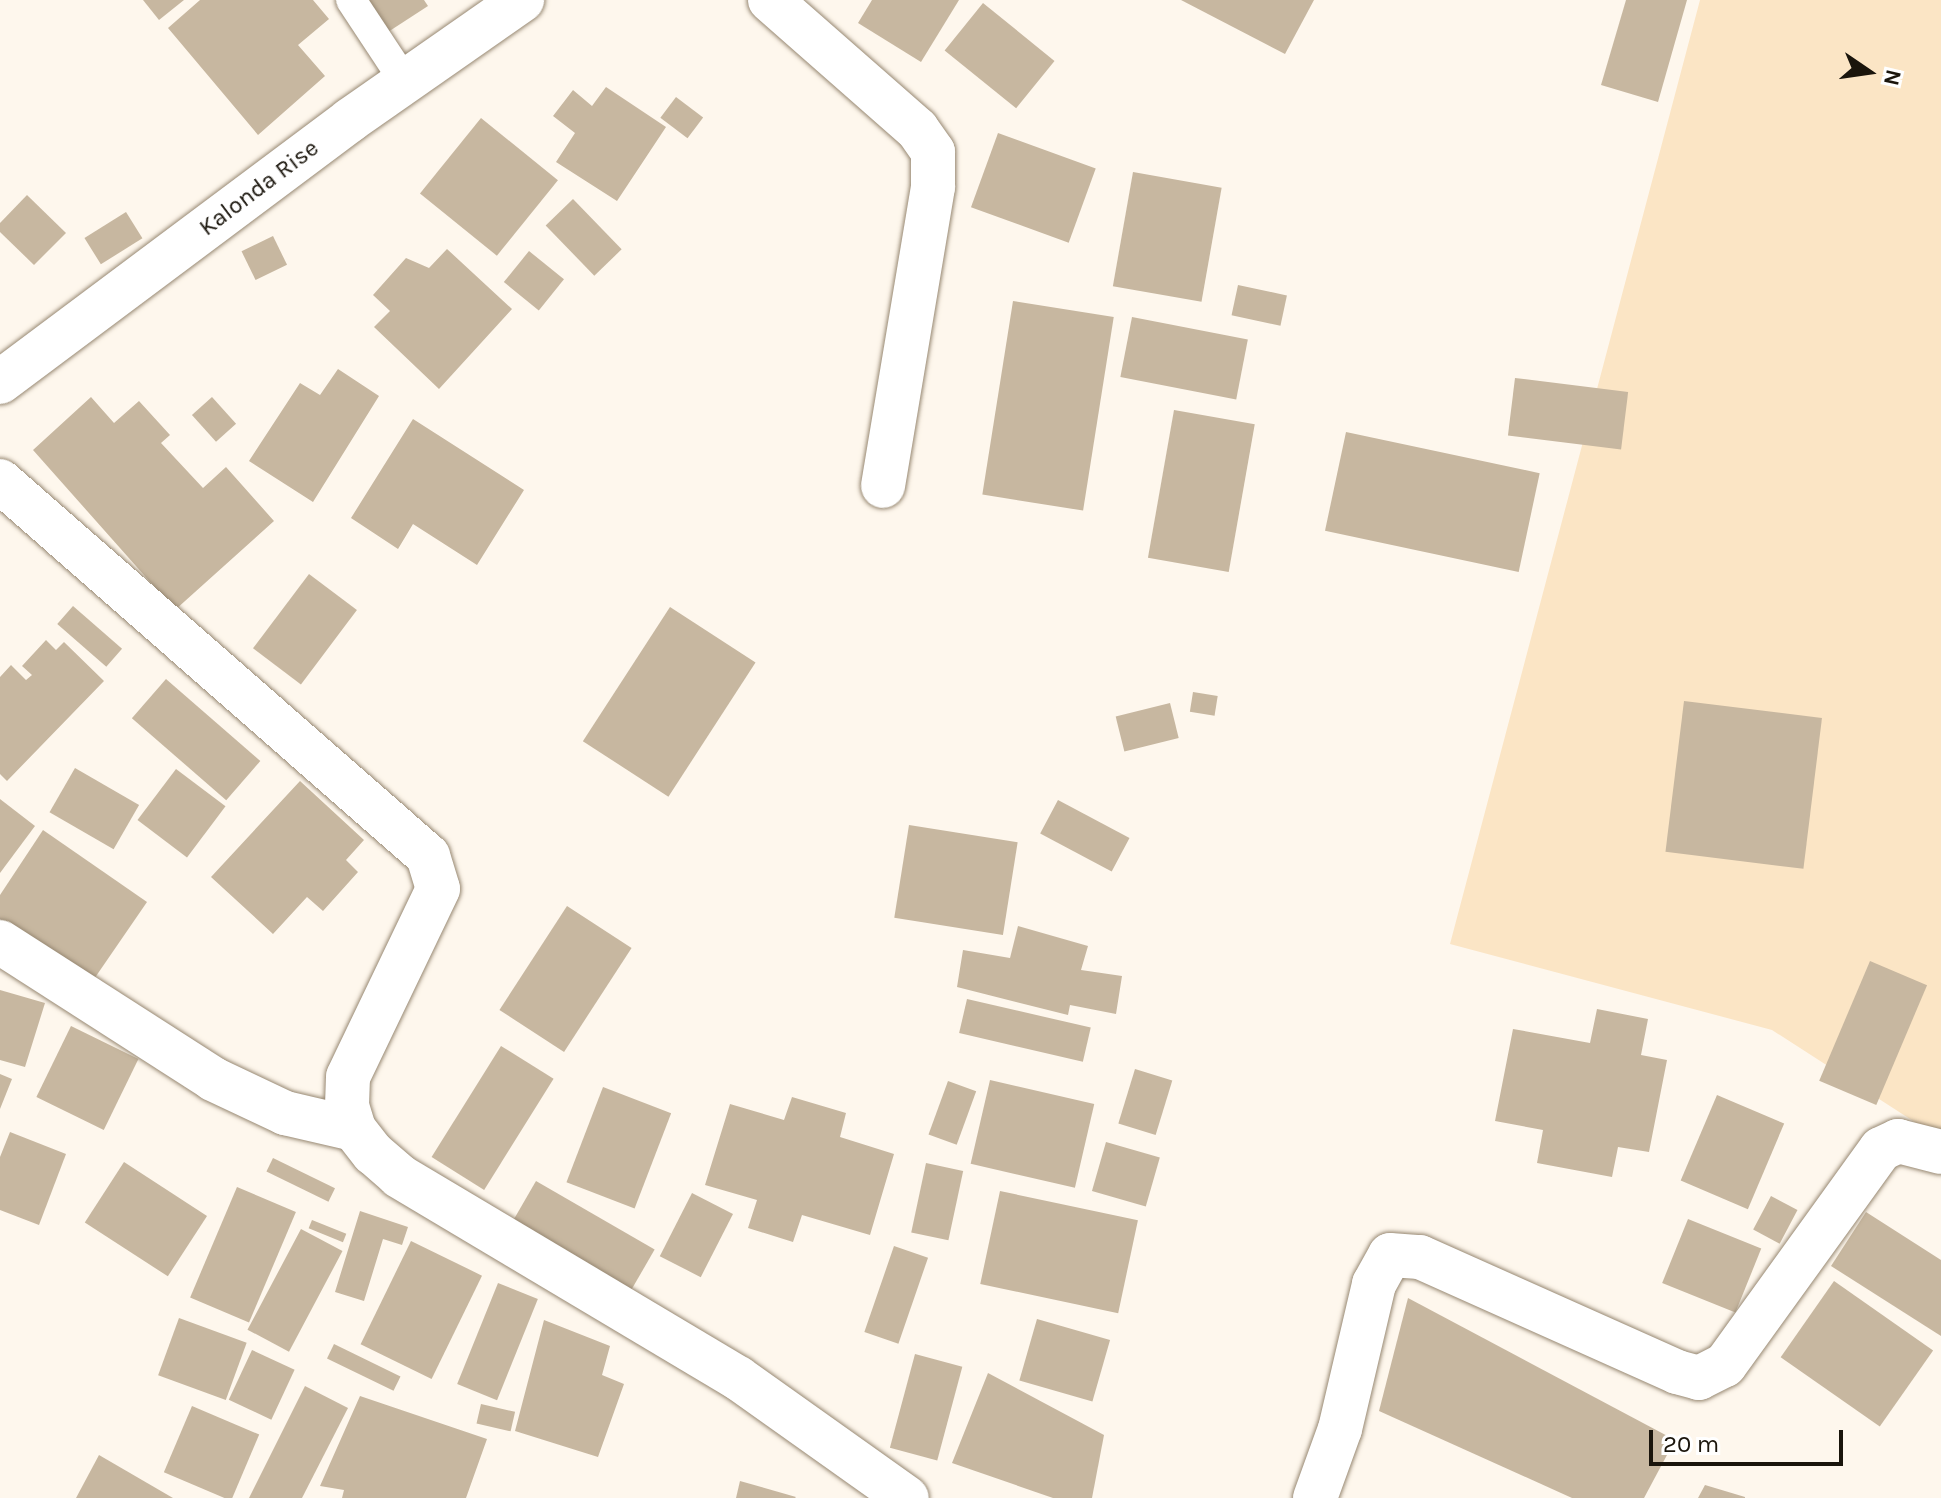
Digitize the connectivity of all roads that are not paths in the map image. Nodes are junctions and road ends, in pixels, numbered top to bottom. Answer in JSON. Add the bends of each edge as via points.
{"nodes":[{"id":1,"x":351,"y":0,"type":"edge"},
{"id":2,"x":522,"y":0,"type":"edge"},
{"id":3,"x":770,"y":0,"type":"edge"},
{"id":4,"x":405,"y":82,"type":"junction"},
{"id":5,"x":0,"y":382,"type":"edge"},
{"id":6,"x":0,"y":481,"type":"edge"},
{"id":7,"x":883,"y":486,"type":"dead end"},
{"id":8,"x":0,"y":942,"type":"edge"},
{"id":9,"x":354,"y":1129,"type":"junction"},
{"id":10,"x":1941,"y":1152,"type":"edge"},
{"id":11,"x":907,"y":1498,"type":"edge"},
{"id":12,"x":1315,"y":1498,"type":"edge"}],
"edges":[{"from":1,"to":4,"type":"lane"},
{"from":2,"to":4,"type":"street","name":"Kalonda Rise"},
{"from":3,"to":7,"type":"street","via":[[917,129],[933,152],[933,187]]},
{"from":4,"to":5,"type":"street","name":"Kalonda Rise"},
{"from":6,"to":9,"type":"street","via":[[428,856],[438,889],[348,1077],[347,1106]]},
{"from":8,"to":9,"type":"street","via":[[213,1079],[285,1113]]},
{"from":9,"to":11,"type":"street","via":[[399,1176],[738,1378]]},
{"from":10,"to":12,"type":"street","via":[[1898,1141],[1881,1149],[1725,1365],[1699,1378],[1420,1257],[1390,1255],[1374,1284],[1340,1429]]}]}
